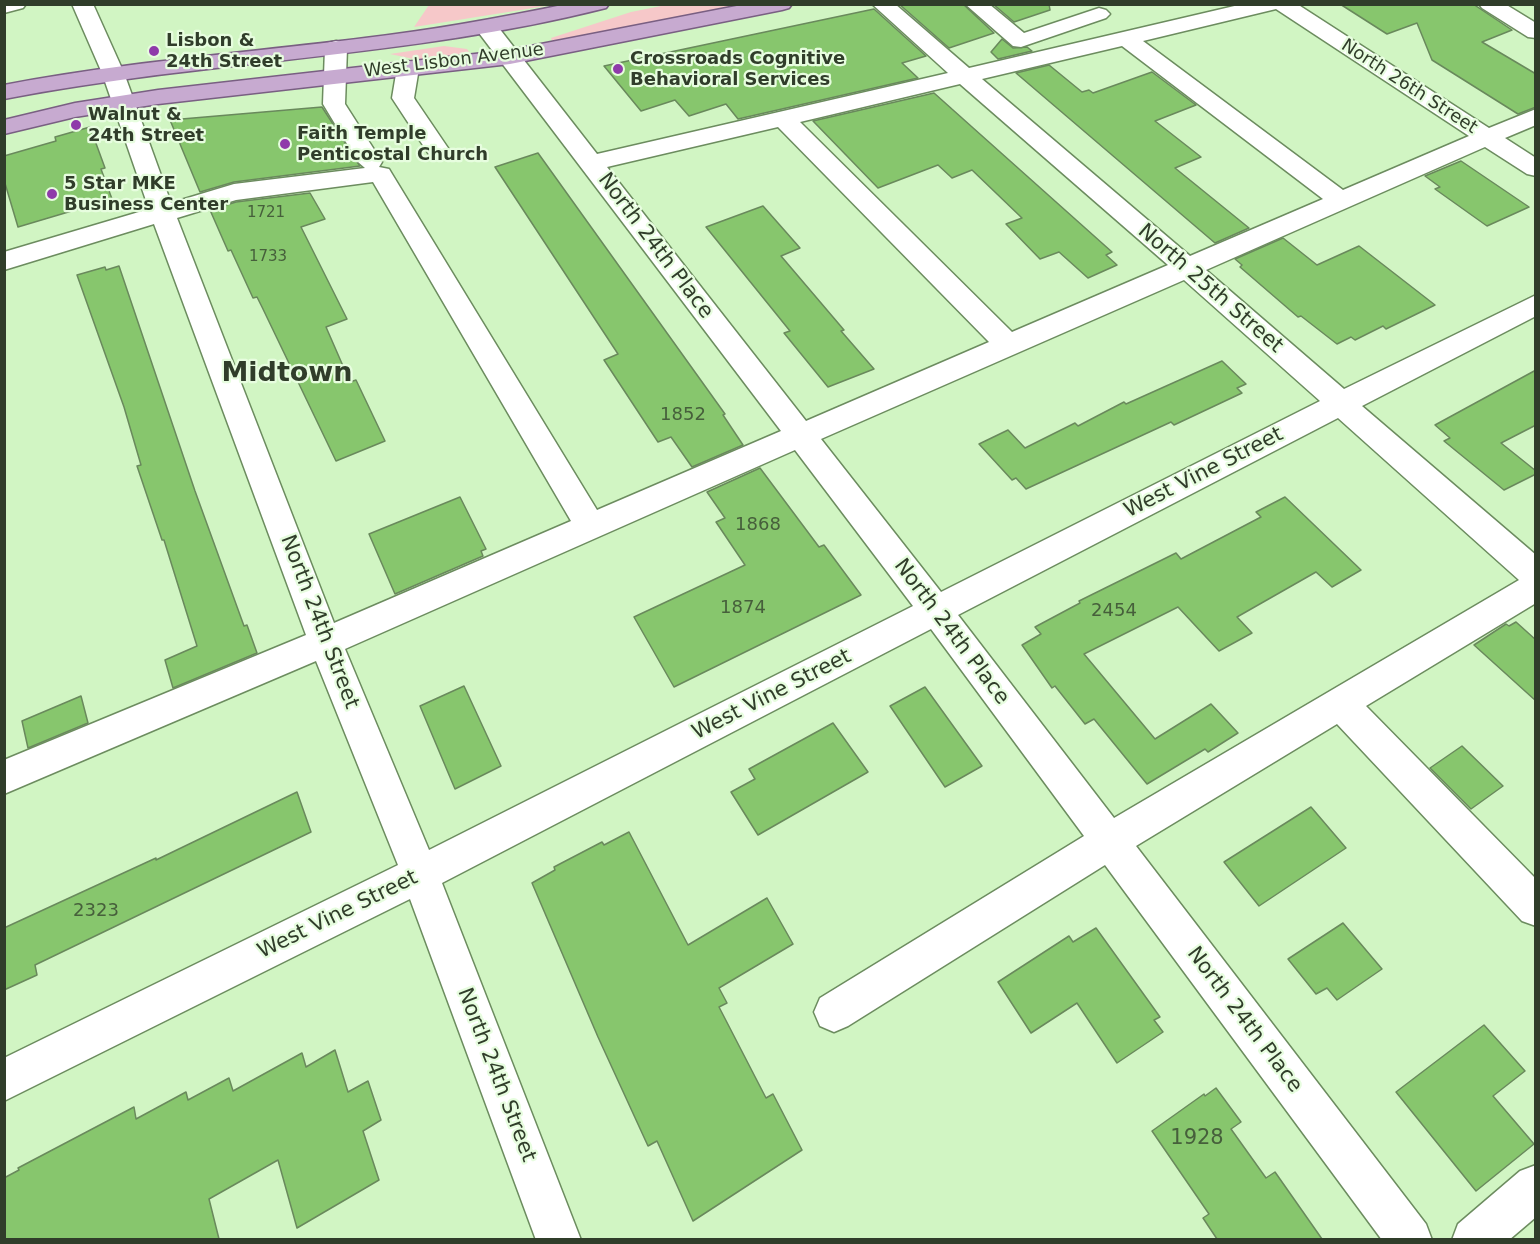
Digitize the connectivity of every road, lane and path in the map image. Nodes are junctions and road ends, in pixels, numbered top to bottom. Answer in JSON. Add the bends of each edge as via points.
{"nodes":[{"id":1,"x":16,"y":4,"type":"edge"},
{"id":2,"x":599,"y":4,"type":"edge"},
{"id":3,"x":782,"y":4,"type":"edge"},
{"id":4,"x":882,"y":4,"type":"edge"},
{"id":5,"x":975,"y":4,"type":"edge"},
{"id":6,"x":1272,"y":4,"type":"edge"},
{"id":7,"x":1282,"y":4,"type":"edge"},
{"id":8,"x":1489,"y":4,"type":"edge"},
{"id":9,"x":90,"y":6,"type":"edge"},
{"id":10,"x":4,"y":7,"type":"edge"},
{"id":11,"x":1099,"y":14,"type":"dead end"},
{"id":12,"x":488,"y":28,"type":"junction"},
{"id":13,"x":1536,"y":32,"type":"edge"},
{"id":14,"x":1127,"y":39,"type":"junction"},
{"id":15,"x":336,"y":48,"type":"junction"},
{"id":16,"x":510,"y":57,"type":"junction"},
{"id":17,"x":408,"y":68,"type":"junction"},
{"id":18,"x":113,"y":73,"type":"junction"},
{"id":19,"x":334,"y":76,"type":"junction"},
{"id":20,"x":966,"y":77,"type":"junction"},
{"id":21,"x":4,"y":92,"type":"edge"},
{"id":22,"x":123,"y":102,"type":"junction"},
{"id":23,"x":1536,"y":116,"type":"edge"},
{"id":24,"x":784,"y":119,"type":"junction"},
{"id":25,"x":4,"y":127,"type":"edge"},
{"id":26,"x":1485,"y":137,"type":"junction"},
{"id":27,"x":438,"y":151,"type":"dead end"},
{"id":28,"x":370,"y":162,"type":"dead end"},
{"id":29,"x":592,"y":164,"type":"junction"},
{"id":30,"x":1536,"y":169,"type":"edge"},
{"id":31,"x":1340,"y":200,"type":"junction"},
{"id":32,"x":162,"y":212,"type":"junction"},
{"id":33,"x":4,"y":261,"type":"edge"},
{"id":34,"x":1187,"y":268,"type":"junction"},
{"id":35,"x":1536,"y":304,"type":"edge"},
{"id":36,"x":1008,"y":345,"type":"junction"},
{"id":37,"x":1339,"y":403,"type":"junction"},
{"id":38,"x":799,"y":435,"type":"junction"},
{"id":39,"x":590,"y":526,"type":"junction"},
{"id":40,"x":1536,"y":575,"type":"edge"},
{"id":41,"x":1536,"y":586,"type":"edge"},
{"id":42,"x":936,"y":611,"type":"junction"},
{"id":43,"x":325,"y":642,"type":"junction"},
{"id":44,"x":1340,"y":703,"type":"junction"},
{"id":45,"x":4,"y":777,"type":"edge"},
{"id":46,"x":1110,"y":841,"type":"junction"},
{"id":47,"x":420,"y":874,"type":"junction"},
{"id":48,"x":1536,"y":907,"type":"edge"},
{"id":49,"x":834,"y":1012,"type":"dead end"},
{"id":50,"x":4,"y":1080,"type":"edge"},
{"id":51,"x":1536,"y":1187,"type":"edge"},
{"id":52,"x":559,"y":1239,"type":"edge"},
{"id":53,"x":1410,"y":1239,"type":"edge"},
{"id":54,"x":1474,"y":1239,"type":"edge"}],
"edges":[{"from":1,"to":10,"type":"street"},
{"from":2,"to":12,"type":"main road","name":"West Lisbon Avenue"},
{"from":3,"to":16,"type":"main road","name":"West Lisbon Avenue"},
{"from":4,"to":20,"type":"street","name":"North 25th Street"},
{"from":5,"to":11,"type":"street","via":[[1021,41]]},
{"from":6,"to":14,"type":"street"},
{"from":7,"to":26,"type":"street","name":"North 26th Street"},
{"from":8,"to":13,"type":"street"},
{"from":9,"to":18,"type":"street","name":"North 24th Street"},
{"from":12,"to":15,"type":"main road","name":"West Lisbon Avenue"},
{"from":12,"to":16,"type":"street","name":"North 24th Place"},
{"from":14,"to":20,"type":"street"},
{"from":14,"to":31,"type":"street"},
{"from":15,"to":18,"type":"main road","name":"West Lisbon Avenue"},
{"from":15,"to":19,"type":"street"},
{"from":16,"to":17,"type":"main road","name":"West Lisbon Avenue"},
{"from":16,"to":29,"type":"street","name":"North 24th Place"},
{"from":17,"to":19,"type":"main road","name":"West Lisbon Avenue"},
{"from":17,"to":27,"type":"street","via":[[403,98]]},
{"from":18,"to":21,"type":"main road","name":"West Lisbon Avenue"},
{"from":18,"to":22,"type":"street","name":"North 24th Street"},
{"from":19,"to":22,"type":"main road","name":"West Lisbon Avenue"},
{"from":19,"to":28,"type":"street","via":[[334,104]]},
{"from":20,"to":24,"type":"street"},
{"from":20,"to":34,"type":"street","name":"North 25th Street"},
{"from":22,"to":25,"type":"main road","name":"West Lisbon Avenue"},
{"from":22,"to":32,"type":"street","name":"North 24th Street"},
{"from":23,"to":26,"type":"street"},
{"from":24,"to":29,"type":"street"},
{"from":24,"to":36,"type":"street"},
{"from":26,"to":30,"type":"street","name":"North 26th Street"},
{"from":26,"to":31,"type":"street"},
{"from":29,"to":38,"type":"street","name":"North 24th Place"},
{"from":31,"to":34,"type":"street"},
{"from":32,"to":33,"type":"street"},
{"from":32,"to":39,"type":"street","via":[[234,192],[380,174]]},
{"from":32,"to":43,"type":"street","name":"North 24th Street"},
{"from":34,"to":36,"type":"street"},
{"from":34,"to":37,"type":"street","name":"North 25th Street"},
{"from":35,"to":37,"type":"street","name":"West Vine Street"},
{"from":36,"to":38,"type":"street"},
{"from":37,"to":40,"type":"street","name":"North 25th Street"},
{"from":37,"to":42,"type":"street","name":"West Vine Street"},
{"from":38,"to":39,"type":"street"},
{"from":38,"to":42,"type":"street","name":"North 24th Place"},
{"from":39,"to":43,"type":"street"},
{"from":41,"to":44,"type":"street"},
{"from":42,"to":46,"type":"street","name":"North 24th Place"},
{"from":42,"to":47,"type":"street","name":"West Vine Street"},
{"from":43,"to":45,"type":"street"},
{"from":43,"to":47,"type":"street","name":"North 24th Street"},
{"from":44,"to":46,"type":"street"},
{"from":44,"to":48,"type":"street"},
{"from":46,"to":49,"type":"street"},
{"from":46,"to":53,"type":"street","name":"North 24th Place"},
{"from":47,"to":50,"type":"street","name":"West Vine Street"},
{"from":47,"to":52,"type":"street","name":"North 24th Street"},
{"from":51,"to":54,"type":"street"}]}
